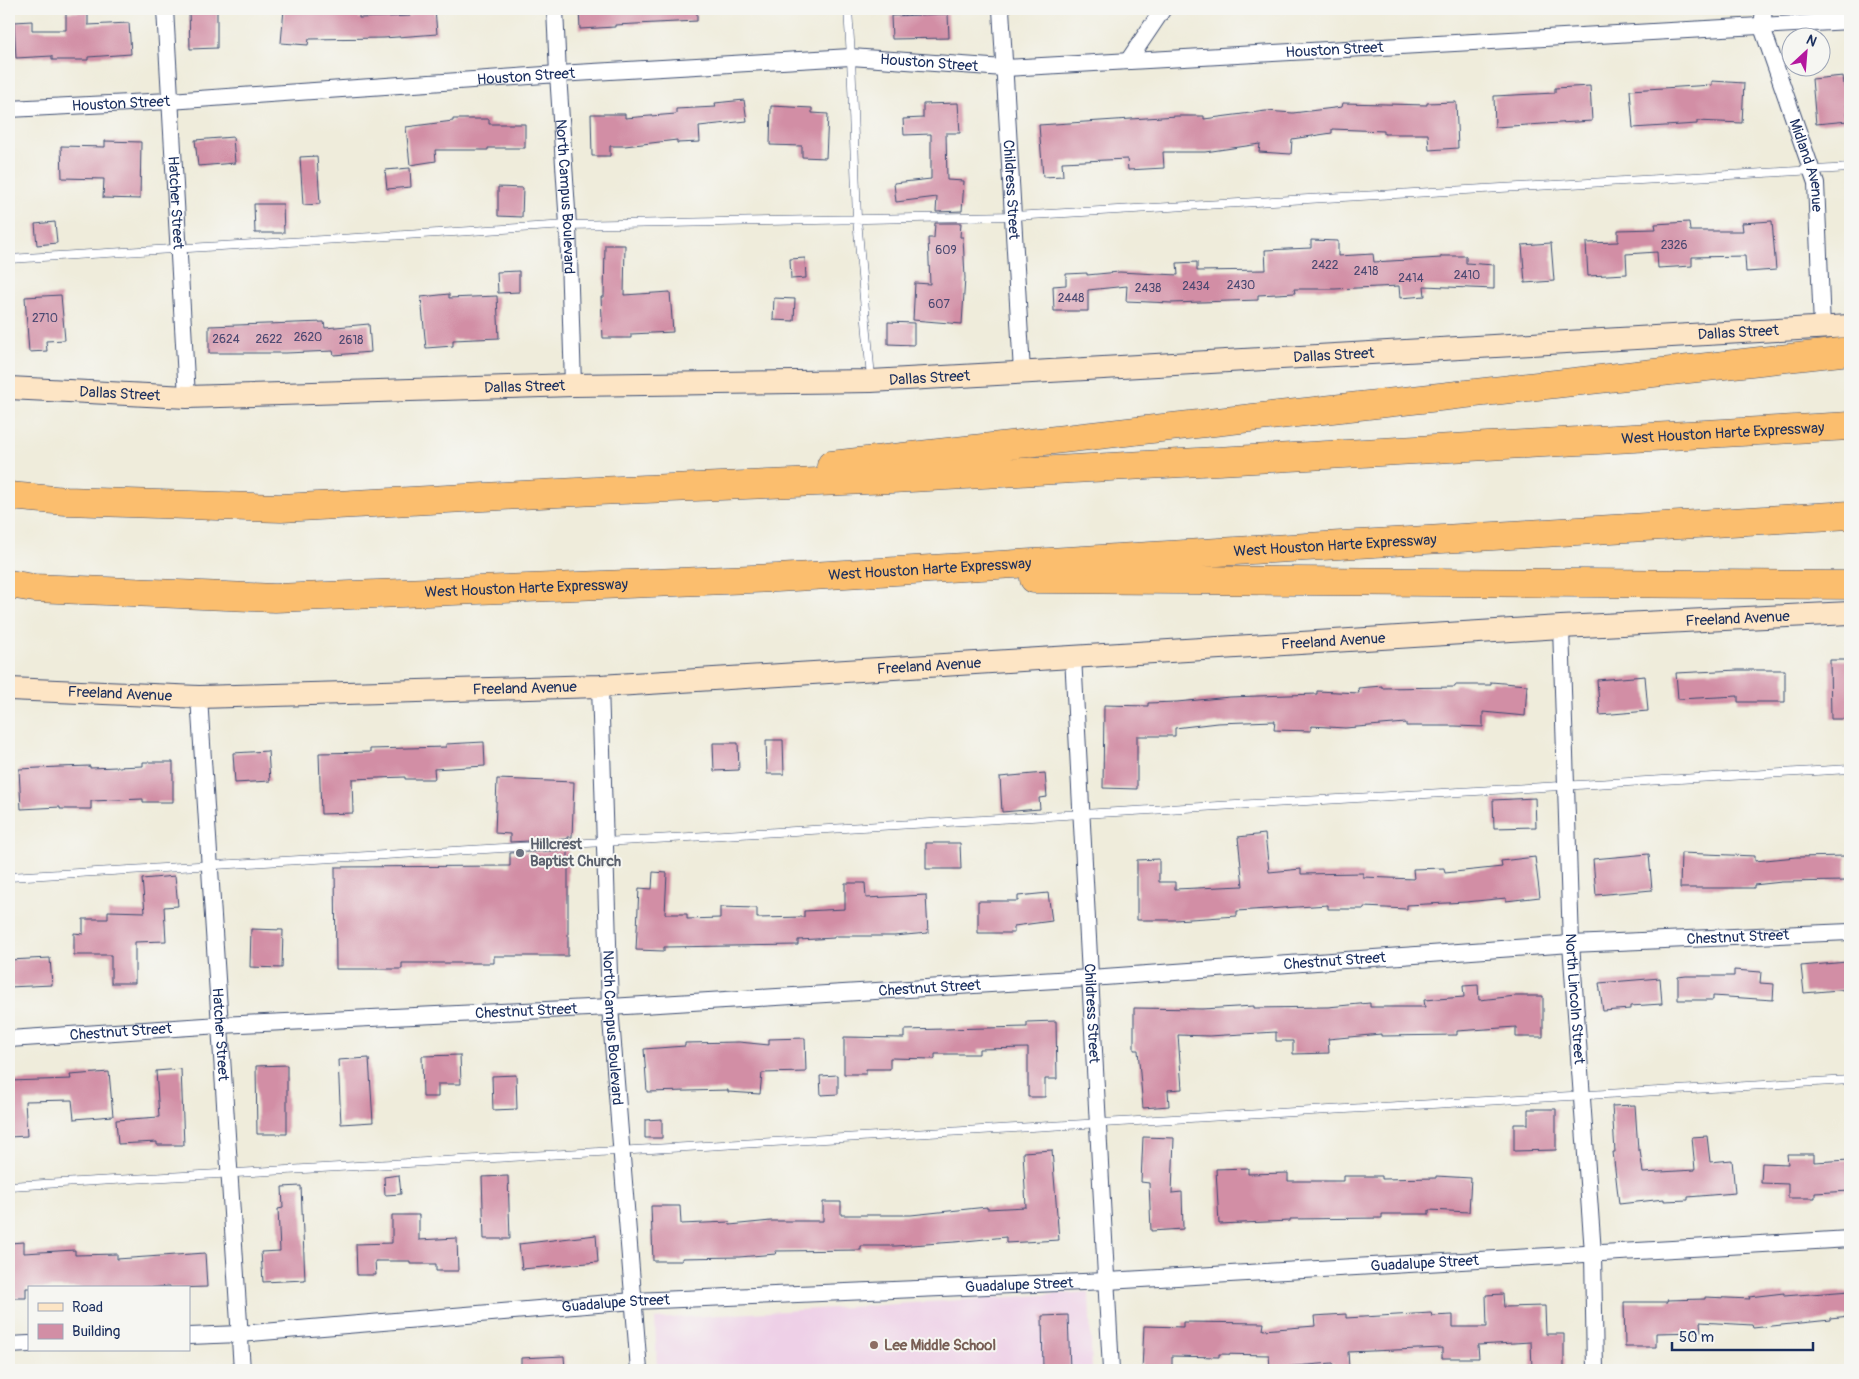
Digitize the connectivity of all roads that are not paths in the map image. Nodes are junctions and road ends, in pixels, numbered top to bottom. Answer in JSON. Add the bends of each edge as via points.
{"nodes":[{"id":1,"x":165,"y":9,"type":"edge"},
{"id":2,"x":555,"y":9,"type":"edge"},
{"id":3,"x":848,"y":9,"type":"edge"},
{"id":4,"x":1001,"y":9,"type":"edge"},
{"id":5,"x":1163,"y":9,"type":"edge"},
{"id":6,"x":1764,"y":9,"type":"edge"},
{"id":7,"x":1850,"y":21,"type":"edge"},
{"id":8,"x":1762,"y":27,"type":"junction"},
{"id":9,"x":851,"y":56,"type":"junction"},
{"id":10,"x":1128,"y":61,"type":"junction"},
{"id":11,"x":1004,"y":68,"type":"junction"},
{"id":12,"x":558,"y":74,"type":"junction"},
{"id":13,"x":170,"y":101,"type":"junction"},
{"id":14,"x":9,"y":109,"type":"edge"},
{"id":15,"x":1850,"y":168,"type":"edge"},
{"id":16,"x":1812,"y":170,"type":"junction"},
{"id":17,"x":1013,"y":216,"type":"junction"},
{"id":18,"x":857,"y":219,"type":"junction"},
{"id":19,"x":568,"y":226,"type":"junction"},
{"id":20,"x":178,"y":249,"type":"junction"},
{"id":21,"x":9,"y":259,"type":"edge"},
{"id":22,"x":1850,"y":326,"type":"edge"},
{"id":23,"x":1822,"y":327,"type":"junction"},
{"id":24,"x":1850,"y":351,"type":"edge"},
{"id":25,"x":1022,"y":372,"type":"junction"},
{"id":26,"x":871,"y":381,"type":"junction"},
{"id":27,"x":573,"y":385,"type":"junction"},
{"id":28,"x":9,"y":388,"type":"edge"},
{"id":29,"x":187,"y":397,"type":"junction"},
{"id":30,"x":1850,"y":426,"type":"edge"},
{"id":31,"x":596,"y":491,"type":"junction"},
{"id":32,"x":9,"y":496,"type":"edge"},
{"id":33,"x":1850,"y":515,"type":"edge"},
{"id":34,"x":777,"y":578,"type":"junction"},
{"id":35,"x":9,"y":584,"type":"edge"},
{"id":36,"x":1850,"y":585,"type":"edge"},
{"id":37,"x":1850,"y":613,"type":"edge"},
{"id":38,"x":1561,"y":627,"type":"junction"},
{"id":39,"x":1073,"y":656,"type":"junction"},
{"id":40,"x":600,"y":686,"type":"junction"},
{"id":41,"x":9,"y":689,"type":"edge"},
{"id":42,"x":199,"y":697,"type":"junction"},
{"id":43,"x":1850,"y":770,"type":"edge"},
{"id":44,"x":1566,"y":786,"type":"junction"},
{"id":45,"x":1081,"y":814,"type":"junction"},
{"id":46,"x":604,"y":842,"type":"junction"},
{"id":47,"x":210,"y":866,"type":"junction"},
{"id":48,"x":9,"y":877,"type":"edge"},
{"id":49,"x":1850,"y":932,"type":"edge"},
{"id":50,"x":1571,"y":944,"type":"junction"},
{"id":51,"x":1090,"y":978,"type":"junction"},
{"id":52,"x":610,"y":1007,"type":"junction"},
{"id":53,"x":220,"y":1026,"type":"junction"},
{"id":54,"x":9,"y":1038,"type":"edge"},
{"id":55,"x":1850,"y":1080,"type":"edge"},
{"id":56,"x":1581,"y":1096,"type":"junction"},
{"id":57,"x":1098,"y":1124,"type":"junction"},
{"id":58,"x":622,"y":1151,"type":"junction"},
{"id":59,"x":230,"y":1174,"type":"junction"},
{"id":60,"x":9,"y":1186,"type":"edge"},
{"id":61,"x":1850,"y":1239,"type":"edge"},
{"id":62,"x":1592,"y":1253,"type":"junction"},
{"id":63,"x":1107,"y":1281,"type":"junction"},
{"id":64,"x":634,"y":1301,"type":"junction"},
{"id":65,"x":240,"y":1334,"type":"junction"},
{"id":66,"x":190,"y":1336,"type":"edge"},
{"id":67,"x":28,"y":1344,"type":"edge"},
{"id":68,"x":9,"y":1346,"type":"edge"},
{"id":69,"x":242,"y":1370,"type":"edge"},
{"id":70,"x":639,"y":1370,"type":"edge"},
{"id":71,"x":1111,"y":1370,"type":"edge"},
{"id":72,"x":1595,"y":1370,"type":"edge"}],
"edges":[{"from":1,"to":13,"type":"street","name":"Hatcher Street"},
{"from":2,"to":12,"type":"street","name":"North Campus Boulevard"},
{"from":3,"to":9,"type":"lane"},
{"from":4,"to":11,"type":"street","name":"Childress Street"},
{"from":5,"to":10,"type":"street"},
{"from":6,"to":8,"type":"street","name":"Midland Avenue"},
{"from":7,"to":8,"type":"street","name":"Houston Street"},
{"from":8,"to":10,"type":"street","name":"Houston Street"},
{"from":8,"to":16,"type":"street","name":"Midland Avenue"},
{"from":9,"to":11,"type":"street","name":"Houston Street"},
{"from":9,"to":12,"type":"street","name":"Houston Street"},
{"from":9,"to":18,"type":"lane"},
{"from":10,"to":11,"type":"street","name":"Houston Street"},
{"from":11,"to":17,"type":"street","name":"Childress Street"},
{"from":12,"to":13,"type":"street","name":"Houston Street"},
{"from":12,"to":19,"type":"street","name":"North Campus Boulevard"},
{"from":13,"to":14,"type":"street","name":"Houston Street"},
{"from":13,"to":20,"type":"street","name":"Hatcher Street"},
{"from":15,"to":16,"type":"lane"},
{"from":16,"to":17,"type":"lane"},
{"from":16,"to":23,"type":"street","name":"Midland Avenue","via":[[1816,183]]},
{"from":17,"to":18,"type":"lane"},
{"from":17,"to":25,"type":"street","name":"Childress Street"},
{"from":18,"to":19,"type":"lane"},
{"from":18,"to":26,"type":"lane"},
{"from":19,"to":20,"type":"lane"},
{"from":19,"to":27,"type":"street","name":"North Campus Boulevard"},
{"from":20,"to":21,"type":"lane"},
{"from":20,"to":29,"type":"street","name":"Hatcher Street"},
{"from":22,"to":23,"type":"main road","name":"Dallas Street"},
{"from":23,"to":25,"type":"main road","name":"Dallas Street"},
{"from":24,"to":31,"type":"highway"},
{"from":25,"to":26,"type":"main road","name":"Dallas Street"},
{"from":26,"to":27,"type":"main road","name":"Dallas Street"},
{"from":27,"to":29,"type":"main road","name":"Dallas Street"},
{"from":28,"to":29,"type":"main road","name":"Dallas Street"},
{"from":30,"to":31,"type":"highway","name":"West Houston Harte Expressway","via":[[902,479]]},
{"from":31,"to":32,"type":"highway","name":"West Houston Harte Expressway","via":[[281,508]]},
{"from":33,"to":34,"type":"highway","name":"West Houston Harte Expressway"},
{"from":34,"to":35,"type":"highway","name":"West Houston Harte Expressway","via":[[274,598],[34,588]]},
{"from":34,"to":36,"type":"highway"},
{"from":37,"to":38,"type":"main road","name":"Freeland Avenue"},
{"from":38,"to":39,"type":"main road","name":"Freeland Avenue"},
{"from":38,"to":44,"type":"street","name":"North Lincoln Street"},
{"from":39,"to":40,"type":"main road","name":"Freeland Avenue"},
{"from":39,"to":45,"type":"street","name":"Childress Street"},
{"from":40,"to":42,"type":"main road","name":"Freeland Avenue"},
{"from":40,"to":46,"type":"street","name":"North Campus Boulevard"},
{"from":41,"to":42,"type":"main road","name":"Freeland Avenue"},
{"from":42,"to":47,"type":"street","name":"Hatcher Street"},
{"from":43,"to":44,"type":"lane"},
{"from":44,"to":45,"type":"lane"},
{"from":44,"to":50,"type":"street","name":"North Lincoln Street"},
{"from":45,"to":46,"type":"lane"},
{"from":45,"to":51,"type":"street","name":"Childress Street"},
{"from":46,"to":47,"type":"lane"},
{"from":46,"to":52,"type":"street","name":"North Campus Boulevard"},
{"from":47,"to":48,"type":"lane"},
{"from":47,"to":53,"type":"street","name":"Hatcher Street"},
{"from":49,"to":50,"type":"street","name":"Chestnut Street"},
{"from":50,"to":51,"type":"street","name":"Chestnut Street"},
{"from":50,"to":56,"type":"street","name":"North Lincoln Street"},
{"from":51,"to":52,"type":"street","name":"Chestnut Street"},
{"from":51,"to":57,"type":"street","name":"Childress Street"},
{"from":52,"to":53,"type":"street","name":"Chestnut Street"},
{"from":52,"to":58,"type":"street","name":"North Campus Boulevard"},
{"from":53,"to":54,"type":"street","name":"Chestnut Street"},
{"from":53,"to":59,"type":"street","name":"Hatcher Street"},
{"from":55,"to":56,"type":"lane"},
{"from":56,"to":57,"type":"lane"},
{"from":56,"to":62,"type":"street","name":"North Lincoln Street"},
{"from":57,"to":58,"type":"lane"},
{"from":57,"to":63,"type":"street","name":"Childress Street"},
{"from":58,"to":59,"type":"lane"},
{"from":58,"to":64,"type":"street","name":"North Campus Boulevard"},
{"from":59,"to":60,"type":"lane"},
{"from":59,"to":65,"type":"street","name":"Hatcher Street"},
{"from":61,"to":62,"type":"street","name":"Guadalupe Street"},
{"from":62,"to":63,"type":"street","name":"Guadalupe Street"},
{"from":62,"to":72,"type":"street","name":"North Lincoln Street"},
{"from":63,"to":64,"type":"street","name":"Guadalupe Street"},
{"from":63,"to":71,"type":"street","name":"Childress Street"},
{"from":64,"to":65,"type":"street","name":"Guadalupe Street"},
{"from":64,"to":70,"type":"street","name":"North Campus Boulevard"},
{"from":65,"to":66,"type":"street","name":"Guadalupe Street"},
{"from":65,"to":69,"type":"street","name":"Hatcher Street"},
{"from":67,"to":68,"type":"street"}]}
